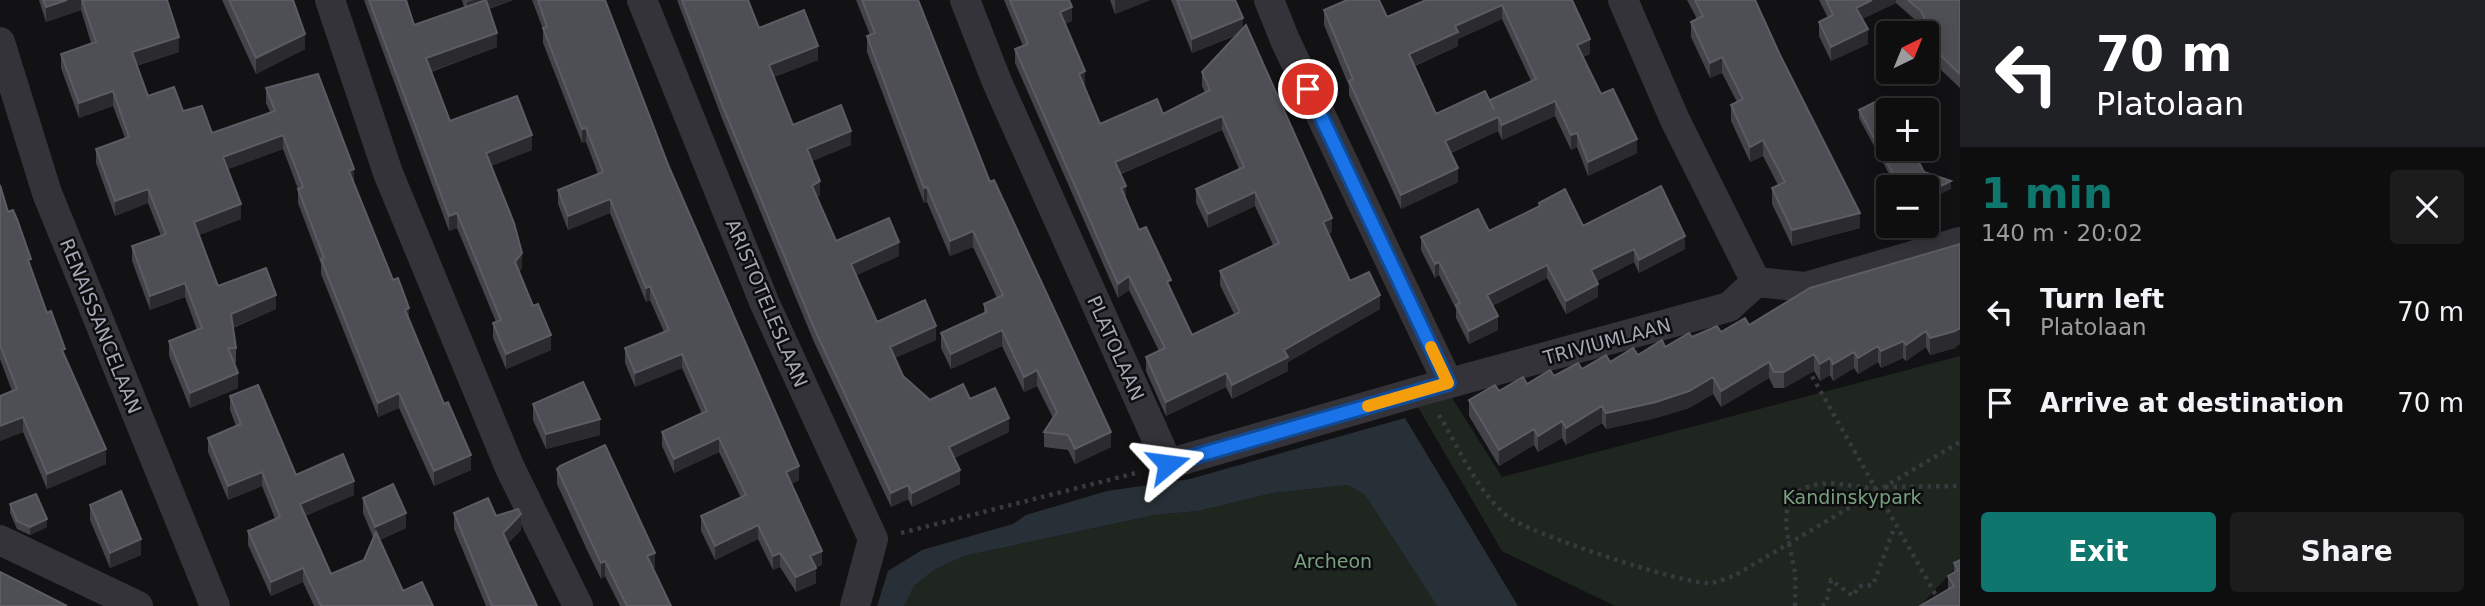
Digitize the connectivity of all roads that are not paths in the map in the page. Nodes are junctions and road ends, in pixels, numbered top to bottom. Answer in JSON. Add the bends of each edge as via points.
{"nodes":[{"id":1,"x":330,"y":0,"type":"edge"},
{"id":2,"x":642,"y":0,"type":"edge"},
{"id":3,"x":965,"y":0,"type":"edge"},
{"id":4,"x":1269,"y":0,"type":"edge"},
{"id":5,"x":1623,"y":0,"type":"edge"},
{"id":6,"x":0,"y":42,"type":"edge"},
{"id":7,"x":1960,"y":242,"type":"edge"},
{"id":8,"x":1756,"y":282,"type":"junction"},
{"id":9,"x":1436,"y":387,"type":"junction"},
{"id":10,"x":0,"y":540,"type":"edge"},
{"id":11,"x":138,"y":606,"type":"edge"},
{"id":12,"x":215,"y":606,"type":"edge"},
{"id":13,"x":578,"y":606,"type":"edge"},
{"id":14,"x":855,"y":606,"type":"edge"}],
"edges":[{"from":1,"to":13,"type":"street","via":[[388,173],[510,468]]},
{"from":2,"to":14,"type":"street","name":"ARISTOTELESLAAN","via":[[765,304],[873,539]]},
{"from":3,"to":9,"type":"street","name":"PLATOLAAN","via":[[997,82],[1168,464]]},
{"from":4,"to":9,"type":"street"},
{"from":5,"to":8,"type":"street","via":[[1675,120]]},
{"from":6,"to":12,"type":"street","name":"RENAISSANCELAAN","via":[[47,193]]},
{"from":7,"to":8,"type":"street","via":[[1806,287]]},
{"from":8,"to":9,"type":"street","name":"TRIVIUMLAAN","via":[[1730,307]]},
{"from":10,"to":11,"type":"street"}]}
